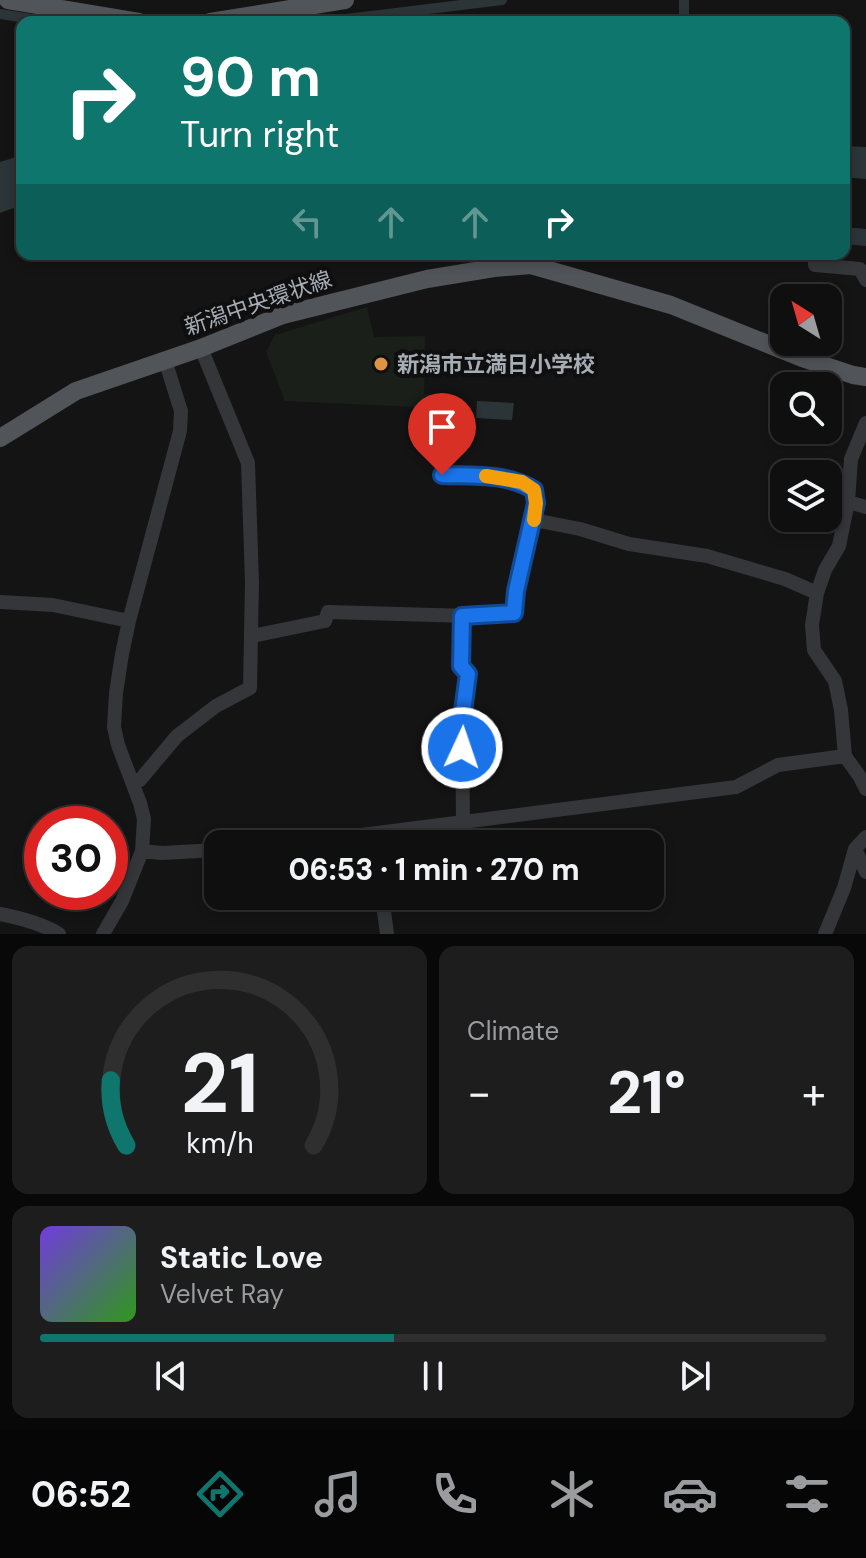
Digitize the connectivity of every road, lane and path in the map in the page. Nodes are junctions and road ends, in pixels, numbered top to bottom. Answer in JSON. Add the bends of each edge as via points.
{"nodes":[{"id":1,"x":8,"y":0,"type":"edge"},
{"id":2,"x":345,"y":0,"type":"edge"},
{"id":3,"x":311,"y":2,"type":"edge"},
{"id":4,"x":103,"y":16,"type":"edge"},
{"id":5,"x":240,"y":16,"type":"edge"},
{"id":6,"x":815,"y":260,"type":"edge"},
{"id":7,"x":866,"y":280,"type":"edge"},
{"id":8,"x":201,"y":348,"type":"junction"},
{"id":9,"x":165,"y":360,"type":"junction"},
{"id":10,"x":866,"y":377,"type":"edge"},
{"id":11,"x":866,"y":423,"type":"edge"},
{"id":12,"x":0,"y":438,"type":"edge"},
{"id":13,"x":442,"y":475,"type":"dead end"},
{"id":14,"x":848,"y":502,"type":"junction"},
{"id":15,"x":866,"y":507,"type":"edge"},
{"id":16,"x":534,"y":520,"type":"junction"},
{"id":17,"x":817,"y":593,"type":"junction"},
{"id":18,"x":0,"y":602,"type":"edge"},
{"id":19,"x":462,"y":616,"type":"junction"},
{"id":20,"x":129,"y":621,"type":"junction"},
{"id":21,"x":252,"y":636,"type":"junction"},
{"id":22,"x":845,"y":756,"type":"junction"},
{"id":23,"x":133,"y":784,"type":"junction"},
{"id":24,"x":866,"y":789,"type":"edge"},
{"id":25,"x":463,"y":822,"type":"junction"},
{"id":26,"x":419,"y":830,"type":"edge"},
{"id":27,"x":866,"y":837,"type":"edge"},
{"id":28,"x":855,"y":849,"type":"junction"},
{"id":29,"x":142,"y":851,"type":"junction"},
{"id":30,"x":204,"y":851,"type":"edge"},
{"id":31,"x":866,"y":872,"type":"edge"},
{"id":32,"x":384,"y":910,"type":"edge"},
{"id":33,"x":0,"y":914,"type":"edge"},
{"id":34,"x":59,"y":934,"type":"edge"},
{"id":35,"x":103,"y":934,"type":"edge"},
{"id":36,"x":387,"y":934,"type":"edge"},
{"id":37,"x":825,"y":934,"type":"edge"}],
"edges":[{"from":1,"to":4,"type":"main road"},
{"from":2,"to":3,"type":"main road"},
{"from":3,"to":5,"type":"main road"},
{"from":6,"to":7,"type":"street","via":[[815,265],[860,269]]},
{"from":8,"to":9,"type":"main road","name":"新潟中央環状線"},
{"from":8,"to":10,"type":"main road","name":"新潟中央環状線","via":[[283,315],[362,294],[531,265],[671,305],[802,358]]},
{"from":8,"to":21,"type":"street","via":[[248,463]]},
{"from":9,"to":12,"type":"main road","name":"新潟中央環状線","via":[[76,391]]},
{"from":9,"to":20,"type":"street","via":[[181,411],[180,431]]},
{"from":11,"to":14,"type":"street","via":[[851,459]]},
{"from":13,"to":16,"type":"street","via":[[522,482],[534,490]]},
{"from":14,"to":15,"type":"street"},
{"from":14,"to":17,"type":"street","via":[[839,546]]},
{"from":16,"to":17,"type":"street","via":[[629,544],[707,556]]},
{"from":16,"to":19,"type":"street","via":[[514,613]]},
{"from":17,"to":22,"type":"street","via":[[814,650],[835,681]]},
{"from":18,"to":20,"type":"street","via":[[53,605]]},
{"from":19,"to":21,"type":"street","via":[[328,612],[325,621]]},
{"from":19,"to":25,"type":"street","via":[[461,666],[468,674],[462,719]]},
{"from":20,"to":23,"type":"street","via":[[114,727]]},
{"from":21,"to":23,"type":"street","via":[[250,688],[177,736]]},
{"from":22,"to":24,"type":"street"},
{"from":22,"to":25,"type":"street","via":[[778,765],[736,787]]},
{"from":23,"to":29,"type":"street","via":[[144,819]]},
{"from":25,"to":26,"type":"street"},
{"from":27,"to":28,"type":"street"},
{"from":28,"to":31,"type":"street"},
{"from":28,"to":37,"type":"street"},
{"from":29,"to":30,"type":"street"},
{"from":29,"to":35,"type":"street"},
{"from":32,"to":36,"type":"street"},
{"from":33,"to":34,"type":"street"}]}
